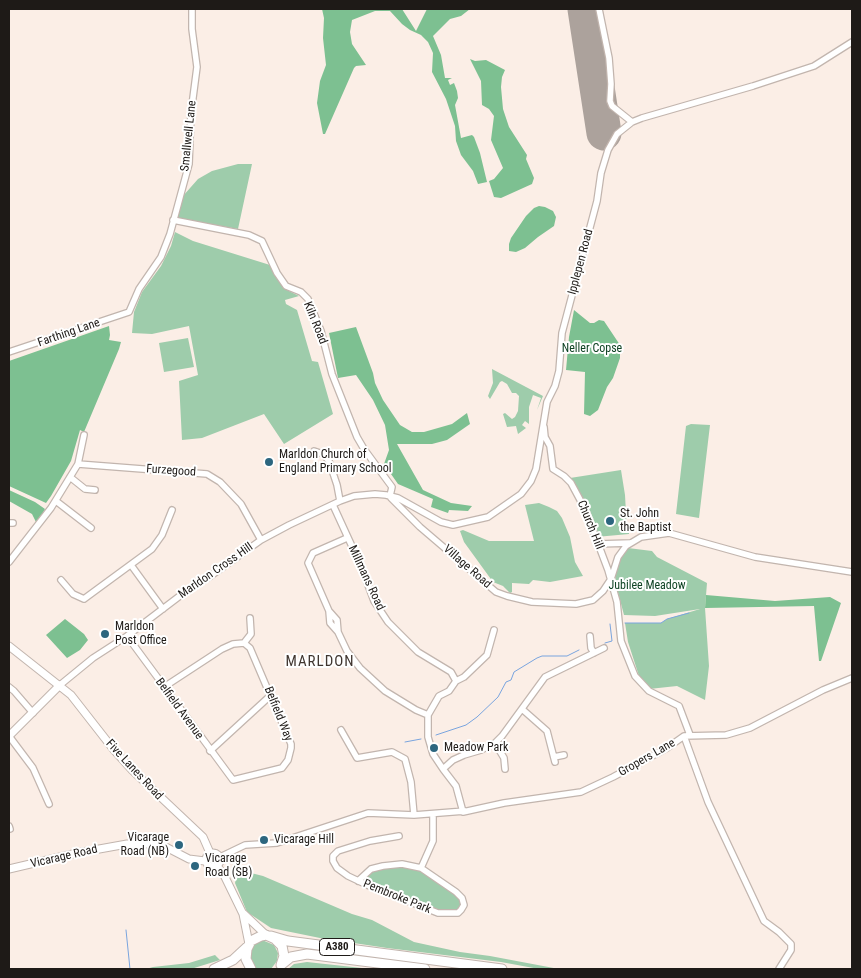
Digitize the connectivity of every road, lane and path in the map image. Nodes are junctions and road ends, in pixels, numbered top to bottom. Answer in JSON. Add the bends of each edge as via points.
{"nodes":[{"id":1,"x":192,"y":9,"type":"edge"},
{"id":2,"x":599,"y":9,"type":"edge"},
{"id":3,"x":852,"y":42,"type":"edge"},
{"id":4,"x":632,"y":122,"type":"junction"},
{"id":5,"x":173,"y":220,"type":"junction"},
{"id":6,"x":129,"y":312,"type":"joint"},
{"id":7,"x":9,"y":352,"type":"edge"},
{"id":8,"x":542,"y":423,"type":"junction"},
{"id":9,"x":84,"y":435,"type":"dead end"},
{"id":10,"x":314,"y":451,"type":"dead end"},
{"id":11,"x":78,"y":464,"type":"junction"},
{"id":12,"x":70,"y":477,"type":"junction"},
{"id":13,"x":95,"y":490,"type":"dead end"},
{"id":14,"x":390,"y":496,"type":"junction"},
{"id":15,"x":56,"y":500,"type":"junction"},
{"id":16,"x":340,"y":501,"type":"junction"},
{"id":17,"x":333,"y":505,"type":"junction"},
{"id":18,"x":172,"y":510,"type":"dead end"},
{"id":19,"x":91,"y":528,"type":"dead end"},
{"id":20,"x":347,"y":538,"type":"junction"},
{"id":21,"x":261,"y":540,"type":"junction"},
{"id":22,"x":630,"y":543,"type":"junction"},
{"id":23,"x":598,"y":544,"type":"junction"},
{"id":24,"x":9,"y":562,"type":"edge"},
{"id":25,"x":131,"y":565,"type":"junction"},
{"id":26,"x":852,"y":572,"type":"edge"},
{"id":27,"x":611,"y":579,"type":"junction"},
{"id":28,"x":61,"y":580,"type":"dead end"},
{"id":29,"x":163,"y":609,"type":"junction"},
{"id":30,"x":250,"y":618,"type":"dead end"},
{"id":31,"x":494,"y":630,"type":"dead end"},
{"id":32,"x":127,"y":636,"type":"junction"},
{"id":33,"x":590,"y":636,"type":"dead end"},
{"id":34,"x":244,"y":643,"type":"junction"},
{"id":35,"x":9,"y":646,"type":"edge"},
{"id":36,"x":604,"y":648,"type":"dead end"},
{"id":37,"x":594,"y":653,"type":"junction"},
{"id":38,"x":852,"y":678,"type":"edge"},
{"id":39,"x":456,"y":681,"type":"junction"},
{"id":40,"x":60,"y":685,"type":"junction"},
{"id":41,"x":9,"y":687,"type":"edge"},
{"id":42,"x":164,"y":687,"type":"junction"},
{"id":43,"x":270,"y":696,"type":"junction"},
{"id":44,"x":522,"y":709,"type":"junction"},
{"id":45,"x":33,"y":713,"type":"junction"},
{"id":46,"x":428,"y":715,"type":"junction"},
{"id":47,"x":341,"y":730,"type":"dead end"},
{"id":48,"x":687,"y":735,"type":"junction"},
{"id":49,"x":9,"y":736,"type":"edge"},
{"id":50,"x":495,"y":743,"type":"junction"},
{"id":51,"x":210,"y":751,"type":"junction"},
{"id":52,"x":564,"y":755,"type":"dead end"},
{"id":53,"x":497,"y":765,"type":"dead end"},
{"id":54,"x":443,"y":769,"type":"junction"},
{"id":55,"x":233,"y":780,"type":"joint"},
{"id":56,"x":49,"y":804,"type":"dead end"},
{"id":57,"x":480,"y":808,"type":"dead end"},
{"id":58,"x":463,"y":812,"type":"junction"},
{"id":59,"x":430,"y":814,"type":"junction"},
{"id":60,"x":414,"y":815,"type":"junction"},
{"id":61,"x":399,"y":836,"type":"dead end"},
{"id":62,"x":210,"y":853,"type":"junction"},
{"id":63,"x":220,"y":857,"type":"junction"},
{"id":64,"x":205,"y":861,"type":"junction"},
{"id":65,"x":216,"y":866,"type":"junction"},
{"id":66,"x":421,"y":868,"type":"junction"},
{"id":67,"x":9,"y":869,"type":"edge"},
{"id":68,"x":358,"y":881,"type":"junction"},
{"id":69,"x":243,"y":914,"type":"junction"},
{"id":70,"x":269,"y":936,"type":"junction"},
{"id":71,"x":249,"y":945,"type":"junction"},
{"id":72,"x":280,"y":968,"type":"edge"},
{"id":73,"x":214,"y":969,"type":"edge"},
{"id":74,"x":252,"y":969,"type":"edge"},
{"id":75,"x":425,"y":969,"type":"edge"},
{"id":76,"x":502,"y":969,"type":"edge"},
{"id":77,"x":779,"y":969,"type":"edge"}],
"edges":[{"from":1,"to":5,"type":"street","name":"Smallwell Lane","via":[[197,67],[189,164]]},
{"from":2,"to":4,"type":"street","via":[[610,58],[610,101]]},
{"from":3,"to":4,"type":"street","name":"Ipplepen Road","via":[[814,66]]},
{"from":4,"to":8,"type":"street","name":"Ipplepen Road","via":[[617,134],[601,173],[597,201],[562,333],[559,371]]},
{"from":5,"to":6,"type":"street","name":"Smallwell Lane","via":[[161,257],[139,289]]},
{"from":5,"to":14,"type":"street","name":"Kiln Road","via":[[246,234],[262,241],[286,286],[308,299],[357,437],[392,487]]},
{"from":6,"to":7,"type":"street","name":"Farthing Lane"},
{"from":8,"to":14,"type":"street","name":"Ipplepen Road","via":[[536,469],[531,482],[521,494],[488,517],[453,525]]},
{"from":8,"to":23,"type":"street","name":"Church Hill","via":[[553,469],[564,476],[574,490],[586,510]]},
{"from":9,"to":11,"type":"street"},
{"from":10,"to":16,"type":"street","via":[[329,460]]},
{"from":11,"to":12,"type":"street"},
{"from":11,"to":21,"type":"street","name":"Furzegood","via":[[207,474],[220,482],[241,504]]},
{"from":12,"to":13,"type":"street","via":[[85,489]]},
{"from":12,"to":15,"type":"street"},
{"from":14,"to":16,"type":"street","name":"Marldon Cross Hill","via":[[354,496]]},
{"from":14,"to":27,"type":"street","name":"Village Road","via":[[420,527],[496,592],[532,602],[576,604],[593,600]]},
{"from":15,"to":19,"type":"street"},
{"from":15,"to":24,"type":"street"},
{"from":16,"to":17,"type":"street","name":"Marldon Cross Hill"},
{"from":17,"to":20,"type":"street","name":"Millmans Road"},
{"from":17,"to":21,"type":"street","name":"Marldon Cross Hill"},
{"from":18,"to":25,"type":"street","via":[[152,550]]},
{"from":20,"to":39,"type":"street","name":"Millmans Road","via":[[374,601],[388,622],[418,652],[451,672]]},
{"from":20,"to":46,"type":"street","via":[[313,553],[308,563],[329,611],[330,623],[347,651],[371,680],[400,701]]},
{"from":21,"to":29,"type":"street","name":"Marldon Cross Hill"},
{"from":22,"to":23,"type":"street"},
{"from":22,"to":26,"type":"street","via":[[643,536],[669,533],[755,557]]},
{"from":22,"to":27,"type":"street","via":[[618,557]]},
{"from":23,"to":27,"type":"street","name":"Church Hill"},
{"from":25,"to":28,"type":"street","via":[[84,599],[73,594]]},
{"from":25,"to":29,"type":"street"},
{"from":27,"to":48,"type":"street","name":"Church Hill","via":[[618,602],[621,641],[635,676],[649,691],[679,706]]},
{"from":29,"to":32,"type":"street","name":"Marldon Cross Hill"},
{"from":30,"to":34,"type":"street","via":[[251,634]]},
{"from":31,"to":39,"type":"street","via":[[486,655]]},
{"from":32,"to":40,"type":"street","name":"Marldon Cross Hill"},
{"from":32,"to":42,"type":"street","name":"Belfield Avenue"},
{"from":33,"to":37,"type":"street"},
{"from":34,"to":42,"type":"street","via":[[222,649]]},
{"from":34,"to":43,"type":"street","name":"Belfield Way","via":[[250,648]]},
{"from":35,"to":40,"type":"street","name":"Five Lanes Road"},
{"from":36,"to":37,"type":"street"},
{"from":37,"to":44,"type":"street","via":[[545,677]]},
{"from":38,"to":48,"type":"street","name":"Gropers Lane","via":[[750,728],[726,735]]},
{"from":39,"to":46,"type":"street","via":[[449,691],[439,696]]},
{"from":40,"to":45,"type":"street"},
{"from":40,"to":62,"type":"street","name":"Five Lanes Road","via":[[132,770],[203,837]]},
{"from":41,"to":45,"type":"street"},
{"from":42,"to":51,"type":"street","name":"Belfield Avenue"},
{"from":43,"to":51,"type":"street"},
{"from":43,"to":55,"type":"street","name":"Belfield Way","via":[[291,744],[288,760],[277,770]]},
{"from":44,"to":50,"type":"street"},
{"from":44,"to":52,"type":"street","via":[[547,731],[555,759]]},
{"from":45,"to":49,"type":"street"},
{"from":46,"to":54,"type":"street","via":[[428,737],[433,754]]},
{"from":47,"to":60,"type":"street","via":[[357,758],[392,752],[405,760]]},
{"from":48,"to":58,"type":"street","name":"Gropers Lane","via":[[581,792],[504,802]]},
{"from":48,"to":77,"type":"street","name":"Church Hill","via":[[708,802],[764,921],[791,944],[791,950]]},
{"from":49,"to":56,"type":"street","via":[[33,768]]},
{"from":50,"to":53,"type":"street","via":[[504,758],[505,767]]},
{"from":50,"to":54,"type":"street","via":[[458,757]]},
{"from":51,"to":55,"type":"street","name":"Belfield Avenue"},
{"from":54,"to":58,"type":"street","via":[[456,786]]},
{"from":57,"to":58,"type":"street"},
{"from":58,"to":59,"type":"street"},
{"from":59,"to":60,"type":"street"},
{"from":59,"to":66,"type":"street","via":[[433,842]]},
{"from":60,"to":63,"type":"street","via":[[368,813],[277,843],[245,846]]},
{"from":61,"to":68,"type":"street","name":"Pembroke Park","via":[[370,841],[338,851],[333,856],[332,861],[337,868]]},
{"from":62,"to":63,"type":"street"},
{"from":62,"to":64,"type":"street"},
{"from":63,"to":65,"type":"street"},
{"from":64,"to":65,"type":"street"},
{"from":64,"to":67,"type":"street","name":"Vicarage Road","via":[[189,859],[160,844],[127,844]]},
{"from":65,"to":69,"type":"street","via":[[224,875]]},
{"from":66,"to":68,"type":"street","name":"Pembroke Park","via":[[402,864],[382,866],[371,869]]},
{"from":66,"to":68,"type":"street","name":"Pembroke Park","via":[[462,898],[464,905],[458,913],[438,913]]},
{"from":69,"to":70,"type":"street"},
{"from":69,"to":71,"type":"street"},
{"from":70,"to":71,"type":"highway","via":[[256,938]]},
{"from":70,"to":72,"type":"highway","via":[[282,946],[284,956]]},
{"from":70,"to":76,"type":"highway","number":"A380"},
{"from":71,"to":73,"type":"highway","via":[[233,960]]},
{"from":71,"to":74,"type":"highway","via":[[246,958]]},
{"from":72,"to":75,"type":"highway","number":"A380","via":[[291,957],[307,954]]}]}
